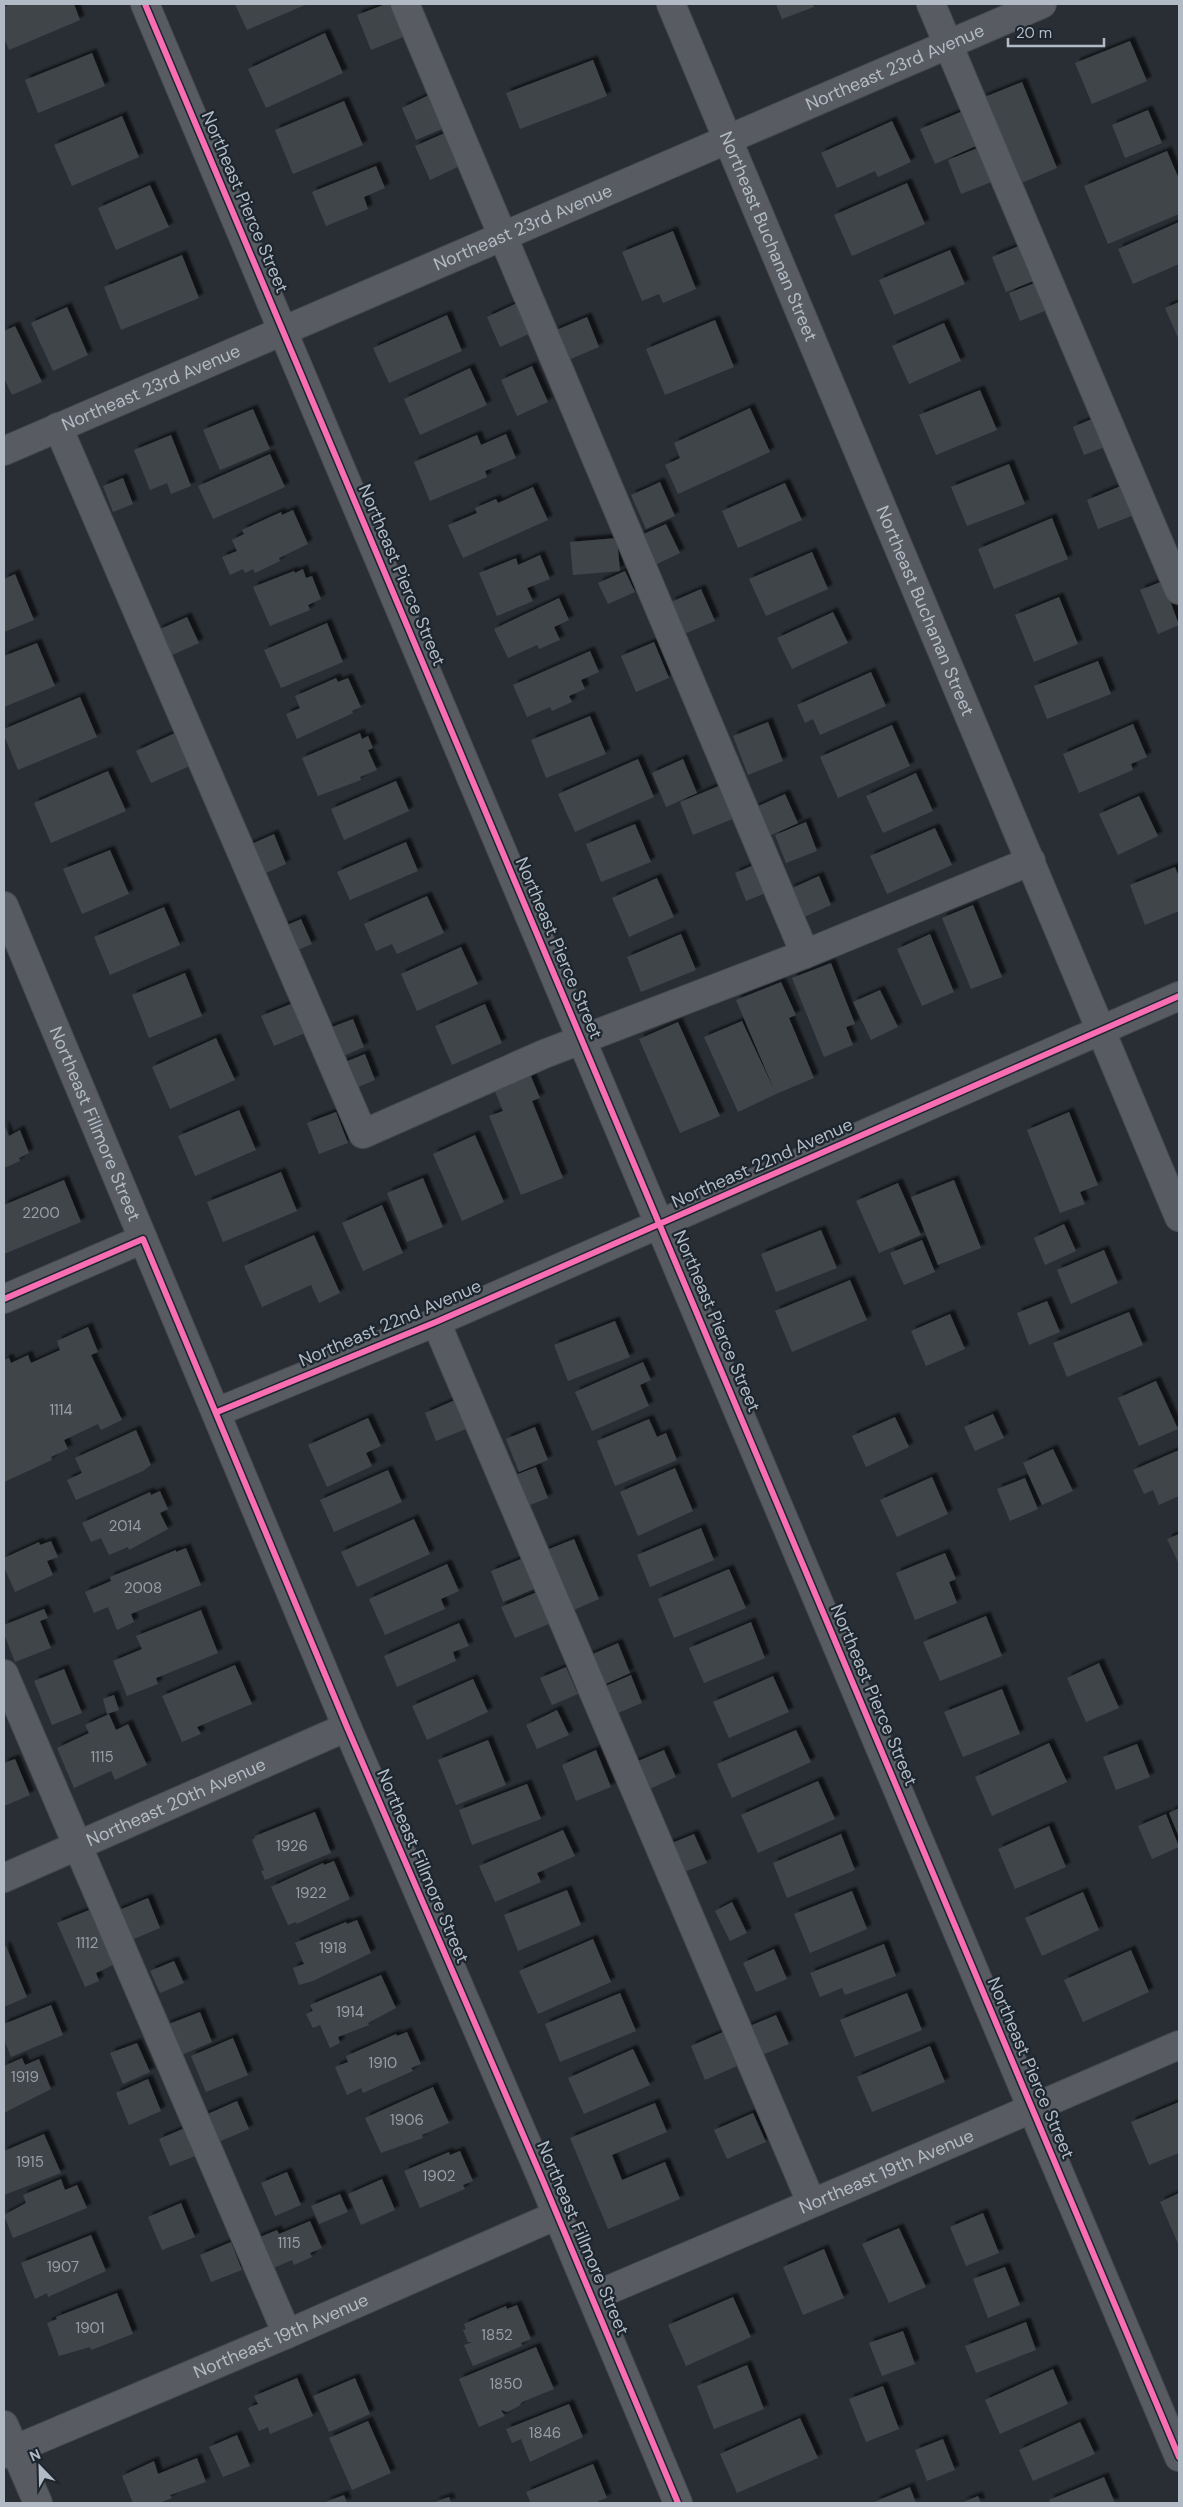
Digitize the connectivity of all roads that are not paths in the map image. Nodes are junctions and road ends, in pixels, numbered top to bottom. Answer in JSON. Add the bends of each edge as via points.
{"nodes":[{"id":1,"x":146,"y":4,"type":"edge"},
{"id":2,"x":405,"y":4,"type":"edge"},
{"id":3,"x":671,"y":4,"type":"edge"},
{"id":4,"x":931,"y":4,"type":"edge"},
{"id":5,"x":1042,"y":4,"type":"edge"},
{"id":6,"x":948,"y":45,"type":"junction"},
{"id":7,"x":728,"y":140,"type":"junction"},
{"id":8,"x":502,"y":236,"type":"junction"},
{"id":9,"x":283,"y":331,"type":"junction"},
{"id":10,"x":58,"y":427,"type":"junction"},
{"id":11,"x":4,"y":451,"type":"edge"},
{"id":12,"x":1179,"y":590,"type":"edge"},
{"id":13,"x":1031,"y":861,"type":"junction"},
{"id":14,"x":4,"y":906,"type":"edge"},
{"id":15,"x":805,"y":954,"type":"junction"},
{"id":16,"x":1179,"y":996,"type":"edge"},
{"id":17,"x":1099,"y":1030,"type":"junction"},
{"id":18,"x":582,"y":1040,"type":"junction"},
{"id":19,"x":1179,"y":1217,"type":"edge"},
{"id":20,"x":660,"y":1224,"type":"junction"},
{"id":21,"x":143,"y":1239,"type":"junction"},
{"id":22,"x":4,"y":1299,"type":"edge"},
{"id":23,"x":436,"y":1322,"type":"junction"},
{"id":24,"x":217,"y":1412,"type":"junction"},
{"id":25,"x":4,"y":1674,"type":"edge"},
{"id":26,"x":347,"y":1728,"type":"junction"},
{"id":27,"x":76,"y":1846,"type":"junction"},
{"id":28,"x":4,"y":1878,"type":"edge"},
{"id":29,"x":1179,"y":2045,"type":"edge"},
{"id":30,"x":1032,"y":2110,"type":"junction"},
{"id":31,"x":811,"y":2202,"type":"junction"},
{"id":32,"x":557,"y":2215,"type":"junction"},
{"id":33,"x":592,"y":2297,"type":"junction"},
{"id":34,"x":287,"y":2334,"type":"junction"},
{"id":35,"x":4,"y":2425,"type":"edge"},
{"id":36,"x":9,"y":2452,"type":"edge"},
{"id":37,"x":1179,"y":2457,"type":"edge"},
{"id":38,"x":38,"y":2503,"type":"edge"},
{"id":39,"x":678,"y":2503,"type":"edge"}],
"edges":[{"from":1,"to":9,"type":"street","name":"Northeast Pierce Street"},
{"from":2,"to":8,"type":"street"},
{"from":3,"to":7,"type":"street","name":"Northeast Buchanan Street"},
{"from":4,"to":6,"type":"street"},
{"from":5,"to":6,"type":"street","name":"Northeast 23rd Avenue"},
{"from":6,"to":7,"type":"street","name":"Northeast 23rd Avenue"},
{"from":6,"to":12,"type":"street"},
{"from":7,"to":8,"type":"street","name":"Northeast 23rd Avenue"},
{"from":7,"to":13,"type":"street","name":"Northeast Buchanan Street"},
{"from":8,"to":9,"type":"street","name":"Northeast 23rd Avenue"},
{"from":8,"to":15,"type":"street"},
{"from":9,"to":10,"type":"street","name":"Northeast 23rd Avenue"},
{"from":9,"to":18,"type":"street","name":"Northeast Pierce Street"},
{"from":10,"to":11,"type":"street","name":"Northeast 23rd Avenue"},
{"from":10,"to":18,"type":"street","via":[[363,1134]]},
{"from":13,"to":15,"type":"street"},
{"from":13,"to":17,"type":"street","name":"Northeast Buchanan Street"},
{"from":14,"to":21,"type":"street","name":"Northeast Fillmore Street"},
{"from":15,"to":18,"type":"street"},
{"from":16,"to":17,"type":"street","name":"Northeast 22nd Avenue"},
{"from":17,"to":19,"type":"street","name":"Northeast Buchanan Street"},
{"from":17,"to":20,"type":"street","name":"Northeast 22nd Avenue"},
{"from":18,"to":20,"type":"street","name":"Northeast Pierce Street"},
{"from":20,"to":23,"type":"street","name":"Northeast 22nd Avenue"},
{"from":20,"to":30,"type":"street","name":"Northeast Pierce Street"},
{"from":21,"to":22,"type":"street"},
{"from":21,"to":24,"type":"street","name":"Northeast Fillmore Street"},
{"from":23,"to":24,"type":"street","name":"Northeast 22nd Avenue"},
{"from":23,"to":31,"type":"street"},
{"from":24,"to":26,"type":"street","name":"Northeast Fillmore Street"},
{"from":25,"to":27,"type":"street"},
{"from":26,"to":27,"type":"street","name":"Northeast 20th Avenue"},
{"from":26,"to":32,"type":"street","name":"Northeast Fillmore Street"},
{"from":27,"to":28,"type":"street","name":"Northeast 20th Avenue"},
{"from":27,"to":34,"type":"street"},
{"from":29,"to":30,"type":"street","name":"Northeast 19th Avenue"},
{"from":30,"to":31,"type":"street","name":"Northeast 19th Avenue"},
{"from":30,"to":37,"type":"street","name":"Northeast Pierce Street"},
{"from":31,"to":33,"type":"street","name":"Northeast 19th Avenue"},
{"from":32,"to":33,"type":"street","name":"Northeast Fillmore Street"},
{"from":32,"to":34,"type":"street","name":"Northeast 19th Avenue"},
{"from":33,"to":39,"type":"street","name":"Northeast Fillmore Street"},
{"from":34,"to":36,"type":"street","name":"Northeast 19th Avenue"},
{"from":35,"to":36,"type":"street"},
{"from":36,"to":38,"type":"street"}]}
